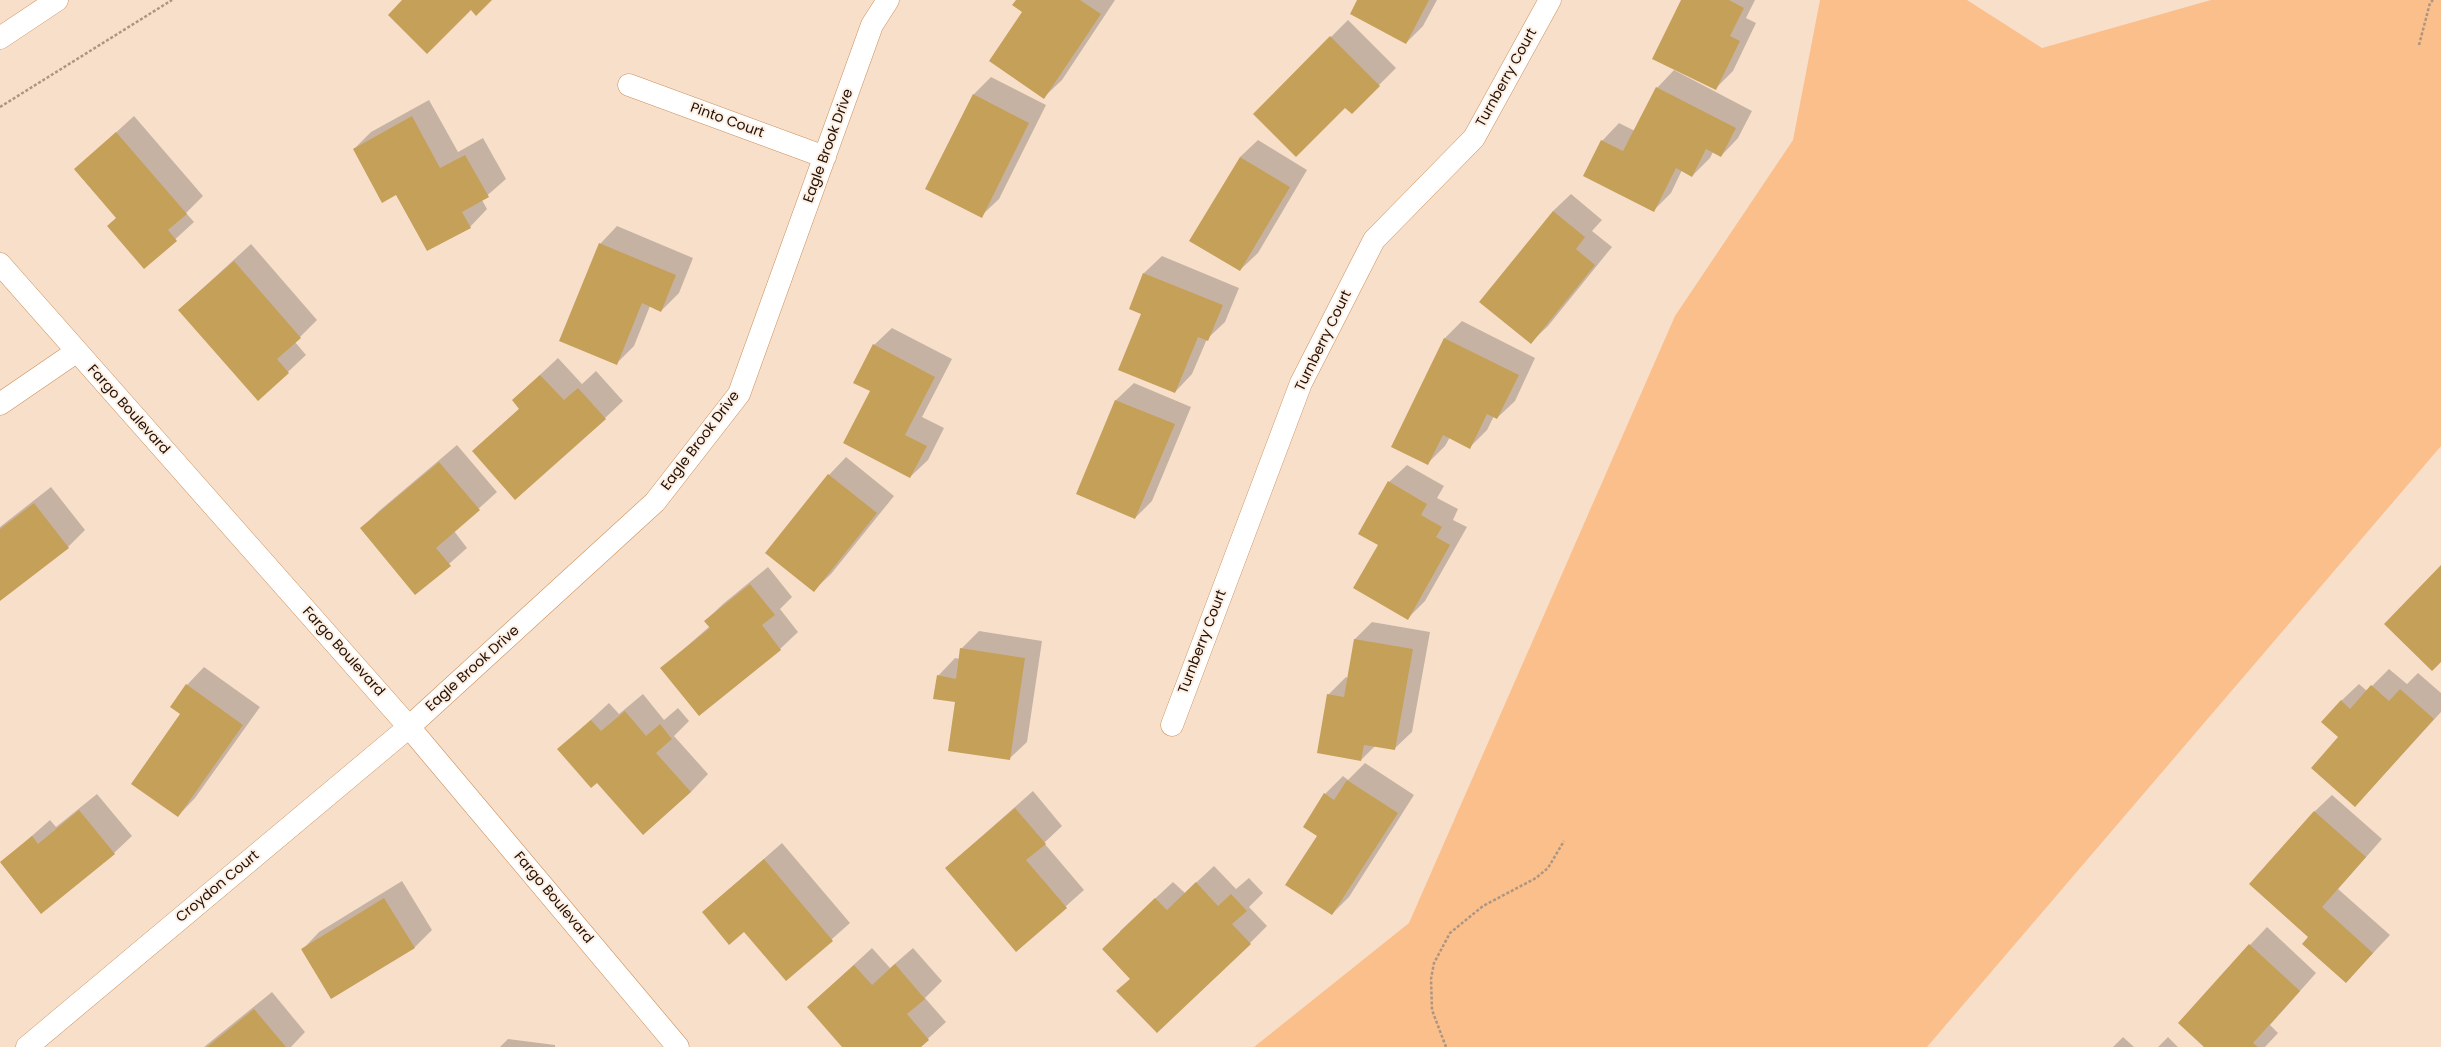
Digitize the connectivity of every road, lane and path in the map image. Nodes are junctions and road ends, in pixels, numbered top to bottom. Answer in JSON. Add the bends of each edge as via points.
{"nodes":[{"id":1,"x":56,"y":0,"type":"edge"},
{"id":2,"x":172,"y":0,"type":"edge"},
{"id":3,"x":888,"y":0,"type":"edge"},
{"id":4,"x":1550,"y":0,"type":"edge"},
{"id":5,"x":2433,"y":0,"type":"edge"},
{"id":6,"x":0,"y":38,"type":"edge"},
{"id":7,"x":2419,"y":45,"type":"dead end"},
{"id":8,"x":629,"y":85,"type":"dead end"},
{"id":9,"x":0,"y":107,"type":"edge"},
{"id":10,"x":825,"y":157,"type":"junction"},
{"id":11,"x":0,"y":264,"type":"edge"},
{"id":12,"x":76,"y":352,"type":"junction"},
{"id":13,"x":0,"y":404,"type":"edge"},
{"id":14,"x":1172,"y":725,"type":"dead end"},
{"id":15,"x":409,"y":727,"type":"junction"},
{"id":16,"x":1564,"y":842,"type":"dead end"},
{"id":17,"x":28,"y":1047,"type":"edge"},
{"id":18,"x":678,"y":1047,"type":"edge"},
{"id":19,"x":1446,"y":1047,"type":"edge"}],
"edges":[{"from":1,"to":6,"type":"street"},
{"from":2,"to":9,"type":"path"},
{"from":3,"to":10,"type":"street","name":"Eagle Brook Drive","via":[[872,25]]},
{"from":4,"to":14,"type":"street","name":"Turnberry Court","via":[[1474,138],[1374,240],[1302,383]]},
{"from":5,"to":7,"type":"path"},
{"from":8,"to":10,"type":"street","name":"Pinto Court"},
{"from":10,"to":15,"type":"street","name":"Eagle Brook Drive","via":[[739,394],[655,502]]},
{"from":11,"to":12,"type":"street","name":"Fargo Boulevard"},
{"from":12,"to":13,"type":"street"},
{"from":12,"to":15,"type":"street","name":"Fargo Boulevard"},
{"from":15,"to":17,"type":"street","name":"Croydon Court"},
{"from":15,"to":18,"type":"street","name":"Fargo Boulevard"},
{"from":16,"to":19,"type":"path","via":[[1548,868],[1536,878],[1483,906],[1450,933],[1434,963],[1431,979],[1432,1010]]}]}
